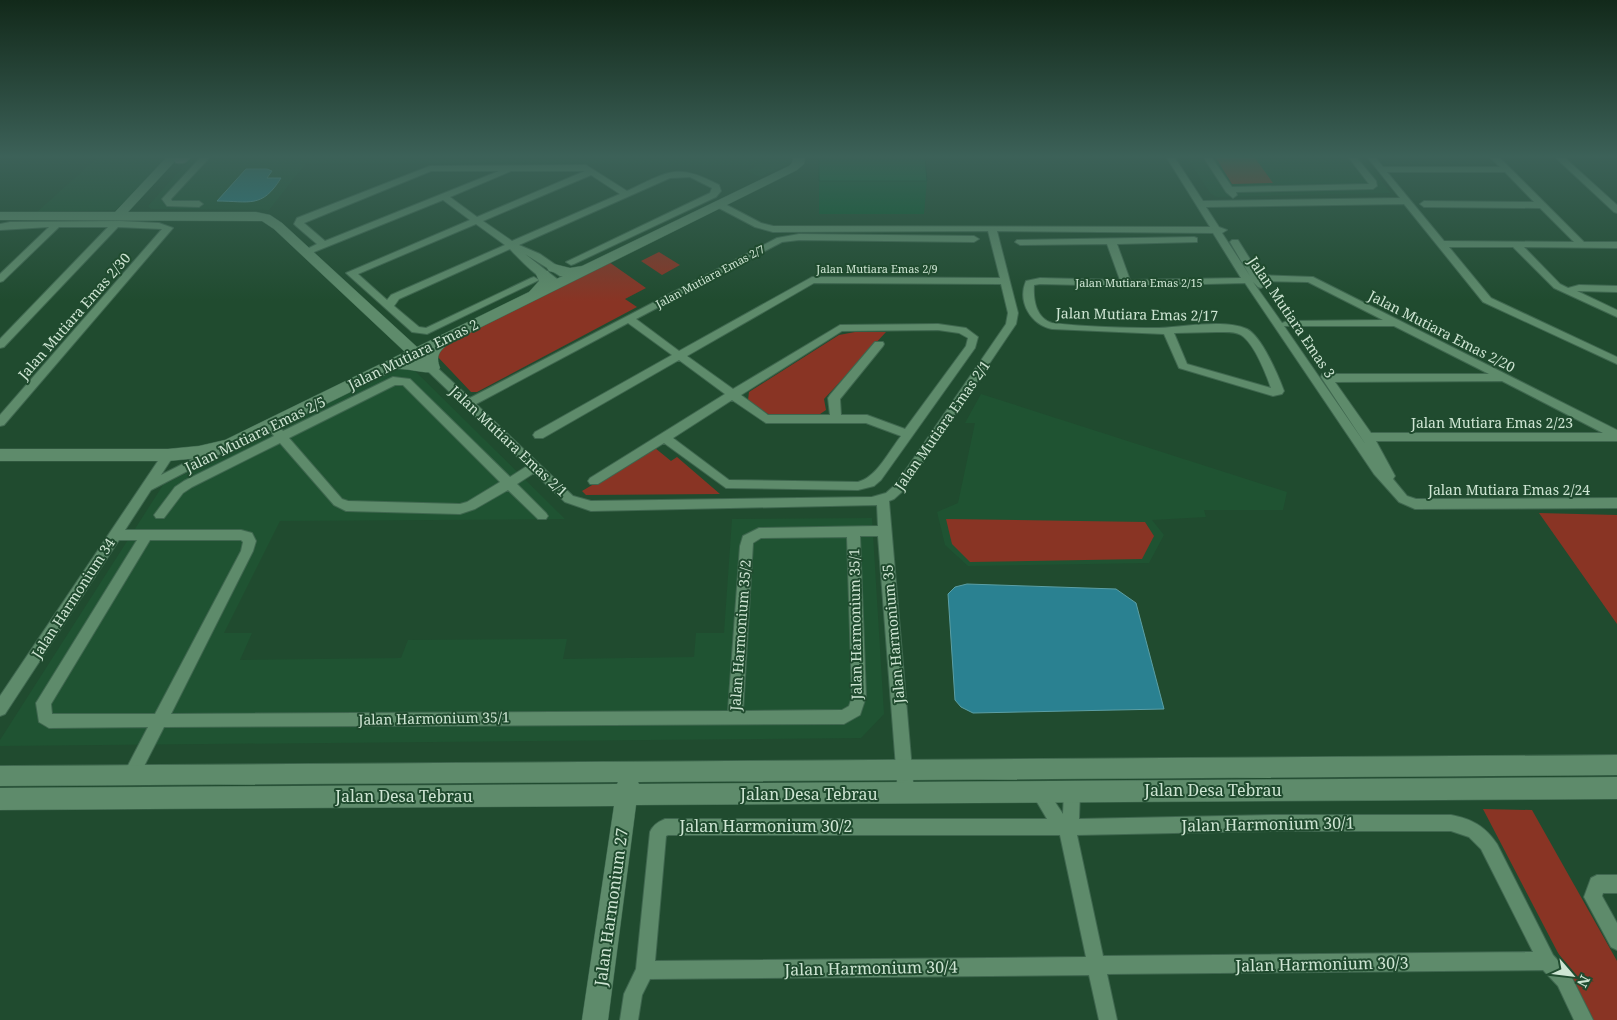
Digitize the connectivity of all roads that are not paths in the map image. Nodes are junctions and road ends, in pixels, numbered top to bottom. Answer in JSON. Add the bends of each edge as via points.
{"nodes":[{"id":1,"x":1542,"y":205,"type":"edge"},
{"id":2,"x":133,"y":206,"type":"edge"},
{"id":3,"x":197,"y":206,"type":"edge"},
{"id":4,"x":337,"y":206,"type":"edge"},
{"id":5,"x":419,"y":206,"type":"edge"},
{"id":6,"x":456,"y":206,"type":"edge"},
{"id":7,"x":510,"y":206,"type":"edge"},
{"id":8,"x":600,"y":206,"type":"edge"},
{"id":9,"x":691,"y":206,"type":"edge"},
{"id":10,"x":719,"y":206,"type":"edge"},
{"id":11,"x":721,"y":206,"type":"edge"},
{"id":12,"x":732,"y":206,"type":"edge"},
{"id":13,"x":1207,"y":206,"type":"edge"},
{"id":14,"x":1410,"y":206,"type":"edge"},
{"id":15,"x":703,"y":213,"type":"junction"},
{"id":16,"x":734,"y":213,"type":"junction"},
{"id":17,"x":0,"y":216,"type":"edge"},
{"id":18,"x":188,"y":216,"type":"junction"},
{"id":19,"x":121,"y":219,"type":"junction"},
{"id":20,"x":476,"y":220,"type":"junction"},
{"id":21,"x":56,"y":225,"type":"junction"},
{"id":22,"x":0,"y":227,"type":"edge"},
{"id":23,"x":992,"y":228,"type":"junction"},
{"id":24,"x":1223,"y":230,"type":"junction"},
{"id":25,"x":974,"y":239,"type":"dead end"},
{"id":26,"x":1194,"y":240,"type":"dead end"},
{"id":27,"x":1111,"y":241,"type":"junction"},
{"id":28,"x":1020,"y":242,"type":"dead end"},
{"id":29,"x":323,"y":244,"type":"junction"},
{"id":30,"x":1441,"y":244,"type":"junction"},
{"id":31,"x":1516,"y":244,"type":"junction"},
{"id":32,"x":1582,"y":245,"type":"junction"},
{"id":33,"x":1617,"y":245,"type":"edge"},
{"id":34,"x":511,"y":246,"type":"junction"},
{"id":35,"x":306,"y":252,"type":"junction"},
{"id":36,"x":571,"y":262,"type":"dead end"},
{"id":37,"x":598,"y":265,"type":"junction"},
{"id":38,"x":544,"y":274,"type":"junction"},
{"id":39,"x":0,"y":279,"type":"edge"},
{"id":40,"x":1253,"y":280,"type":"junction"},
{"id":41,"x":564,"y":281,"type":"junction"},
{"id":42,"x":1005,"y":281,"type":"junction"},
{"id":43,"x":1029,"y":283,"type":"joint"},
{"id":44,"x":1126,"y":283,"type":"junction"},
{"id":45,"x":1617,"y":288,"type":"edge"},
{"id":46,"x":1566,"y":291,"type":"junction"},
{"id":47,"x":525,"y":300,"type":"junction"},
{"id":48,"x":388,"y":306,"type":"junction"},
{"id":49,"x":1617,"y":314,"type":"edge"},
{"id":50,"x":629,"y":319,"type":"junction"},
{"id":51,"x":1396,"y":323,"type":"junction"},
{"id":52,"x":1287,"y":324,"type":"junction"},
{"id":53,"x":1168,"y":330,"type":"junction"},
{"id":54,"x":449,"y":337,"type":"junction"},
{"id":55,"x":399,"y":339,"type":"junction"},
{"id":56,"x":879,"y":344,"type":"dead end"},
{"id":57,"x":0,"y":345,"type":"edge"},
{"id":58,"x":415,"y":353,"type":"junction"},
{"id":59,"x":678,"y":355,"type":"junction"},
{"id":60,"x":1617,"y":361,"type":"edge"},
{"id":61,"x":386,"y":367,"type":"junction"},
{"id":62,"x":432,"y":368,"type":"junction"},
{"id":63,"x":1327,"y":378,"type":"junction"},
{"id":64,"x":1503,"y":378,"type":"junction"},
{"id":65,"x":732,"y":395,"type":"junction"},
{"id":66,"x":468,"y":404,"type":"junction"},
{"id":67,"x":836,"y":419,"type":"junction"},
{"id":68,"x":0,"y":422,"type":"edge"},
{"id":69,"x":270,"y":424,"type":"junction"},
{"id":70,"x":908,"y":434,"type":"junction"},
{"id":71,"x":539,"y":435,"type":"dead end"},
{"id":72,"x":1617,"y":436,"type":"edge"},
{"id":73,"x":282,"y":437,"type":"junction"},
{"id":74,"x":664,"y":437,"type":"junction"},
{"id":75,"x":1367,"y":437,"type":"junction"},
{"id":76,"x":229,"y":445,"type":"junction"},
{"id":77,"x":0,"y":455,"type":"edge"},
{"id":78,"x":168,"y":455,"type":"junction"},
{"id":79,"x":535,"y":467,"type":"junction"},
{"id":80,"x":594,"y":481,"type":"dead end"},
{"id":81,"x":508,"y":484,"type":"junction"},
{"id":82,"x":1394,"y":488,"type":"junction"},
{"id":83,"x":147,"y":489,"type":"junction"},
{"id":84,"x":883,"y":499,"type":"junction"},
{"id":85,"x":1403,"y":499,"type":"joint"},
{"id":86,"x":1617,"y":503,"type":"edge"},
{"id":87,"x":160,"y":515,"type":"dead end"},
{"id":88,"x":542,"y":516,"type":"dead end"},
{"id":89,"x":884,"y":531,"type":"junction"},
{"id":90,"x":853,"y":532,"type":"junction"},
{"id":91,"x":114,"y":535,"type":"junction"},
{"id":92,"x":146,"y":536,"type":"junction"},
{"id":93,"x":0,"y":709,"type":"edge"},
{"id":94,"x":735,"y":718,"type":"junction"},
{"id":95,"x":160,"y":721,"type":"junction"},
{"id":96,"x":1557,"y":765,"type":"junction"},
{"id":97,"x":1617,"y":765,"type":"edge"},
{"id":98,"x":904,"y":770,"type":"junction"},
{"id":99,"x":333,"y":773,"type":"junction"},
{"id":100,"x":131,"y":775,"type":"junction"},
{"id":101,"x":0,"y":776,"type":"edge"},
{"id":102,"x":628,"y":783,"type":"junction"},
{"id":103,"x":1571,"y":788,"type":"junction"},
{"id":104,"x":1617,"y":788,"type":"edge"},
{"id":105,"x":1072,"y":791,"type":"junction"},
{"id":106,"x":1039,"y":792,"type":"junction"},
{"id":107,"x":906,"y":793,"type":"junction"},
{"id":108,"x":325,"y":797,"type":"junction"},
{"id":109,"x":0,"y":799,"type":"edge"},
{"id":110,"x":1067,"y":827,"type":"junction"},
{"id":111,"x":1617,"y":884,"type":"edge"},
{"id":112,"x":1617,"y":940,"type":"edge"},
{"id":113,"x":1548,"y":962,"type":"junction"},
{"id":114,"x":1096,"y":966,"type":"junction"},
{"id":115,"x":645,"y":970,"type":"junction"},
{"id":116,"x":595,"y":1020,"type":"edge"},
{"id":117,"x":629,"y":1020,"type":"edge"},
{"id":118,"x":1108,"y":1020,"type":"edge"},
{"id":119,"x":1584,"y":1020,"type":"edge"}],
"edges":[{"from":1,"to":32,"type":"street"},
{"from":2,"to":19,"type":"street"},
{"from":3,"to":18,"type":"street"},
{"from":4,"to":29,"type":"street","via":[[300,220],[299,224]]},
{"from":5,"to":29,"type":"street"},
{"from":6,"to":20,"type":"street"},
{"from":7,"to":20,"type":"street"},
{"from":8,"to":34,"type":"street"},
{"from":9,"to":36,"type":"street"},
{"from":10,"to":15,"type":"street","name":"Jalan Mutiara Emas 2"},
{"from":11,"to":16,"type":"street"},
{"from":12,"to":16,"type":"street"},
{"from":13,"to":24,"type":"street","name":"Jalan Mutiara Emas 3"},
{"from":14,"to":30,"type":"street"},
{"from":15,"to":16,"type":"street","via":[[719,210]]},
{"from":15,"to":37,"type":"street","name":"Jalan Mutiara Emas 2"},
{"from":16,"to":23,"type":"street","via":[[766,228],[779,229]]},
{"from":17,"to":19,"type":"street","name":"Jalan Mutiara Emas 2/1"},
{"from":18,"to":19,"type":"street","name":"Jalan Mutiara Emas 2/1"},
{"from":18,"to":35,"type":"street","name":"Jalan Mutiara Emas 2/1","via":[[266,218]]},
{"from":19,"to":21,"type":"street"},
{"from":19,"to":57,"type":"street"},
{"from":19,"to":68,"type":"street","name":"Jalan Mutiara Emas 2/30","via":[[168,228]]},
{"from":20,"to":34,"type":"street"},
{"from":20,"to":48,"type":"street","via":[[352,273]]},
{"from":21,"to":22,"type":"street"},
{"from":21,"to":39,"type":"street"},
{"from":23,"to":24,"type":"street"},
{"from":23,"to":42,"type":"street","name":"Jalan Mutiara Emas 2/1"},
{"from":24,"to":40,"type":"street","name":"Jalan Mutiara Emas 3"},
{"from":25,"to":50,"type":"street","name":"Jalan Mutiara Emas 2/7","via":[[786,239],[768,245]]},
{"from":26,"to":27,"type":"street"},
{"from":27,"to":28,"type":"street"},
{"from":27,"to":44,"type":"street"},
{"from":29,"to":35,"type":"street"},
{"from":30,"to":31,"type":"street"},
{"from":30,"to":60,"type":"street","via":[[1490,302]]},
{"from":31,"to":32,"type":"street"},
{"from":31,"to":46,"type":"street","via":[[1550,281]]},
{"from":32,"to":33,"type":"street"},
{"from":34,"to":38,"type":"street"},
{"from":34,"to":48,"type":"street","via":[[395,297]]},
{"from":35,"to":55,"type":"street","name":"Jalan Mutiara Emas 2/1"},
{"from":37,"to":38,"type":"street","via":[[584,270]]},
{"from":37,"to":41,"type":"street","name":"Jalan Mutiara Emas 2"},
{"from":38,"to":41,"type":"street"},
{"from":38,"to":47,"type":"street","via":[[544,286]]},
{"from":38,"to":48,"type":"street","via":[[427,331],[416,330]]},
{"from":40,"to":44,"type":"street","name":"Jalan Mutiara Emas 2/15"},
{"from":40,"to":51,"type":"street","name":"Jalan Mutiara Emas 2/20","via":[[1310,279]]},
{"from":40,"to":52,"type":"street","name":"Jalan Mutiara Emas 3"},
{"from":40,"to":82,"type":"street","name":"Jalan Mutiara Emas 3","via":[[1378,470]]},
{"from":41,"to":47,"type":"street","name":"Jalan Mutiara Emas 2"},
{"from":42,"to":59,"type":"street","name":"Jalan Mutiara Emas 2/9","via":[[812,280]]},
{"from":42,"to":84,"type":"street","name":"Jalan Mutiara Emas 2/1","via":[[1012,313],[1009,329],[896,492]]},
{"from":43,"to":44,"type":"street","name":"Jalan Mutiara Emas 2/15"},
{"from":43,"to":53,"type":"street","name":"Jalan Mutiara Emas 2/17","via":[[1034,312],[1038,320],[1047,325]]},
{"from":45,"to":46,"type":"street"},
{"from":46,"to":49,"type":"street"},
{"from":47,"to":54,"type":"street","name":"Jalan Mutiara Emas 2"},
{"from":50,"to":59,"type":"street"},
{"from":50,"to":66,"type":"street","name":"Jalan Mutiara Emas 2/7"},
{"from":51,"to":52,"type":"street"},
{"from":51,"to":64,"type":"street","name":"Jalan Mutiara Emas 2/20"},
{"from":52,"to":63,"type":"street","name":"Jalan Mutiara Emas 3"},
{"from":53,"to":53,"type":"street","name":"Jalan Mutiara Emas 2/17","via":[[1240,330],[1246,333],[1278,391],[1181,364]]},
{"from":54,"to":55,"type":"street","via":[[419,341]]},
{"from":54,"to":58,"type":"street","name":"Jalan Mutiara Emas 2"},
{"from":54,"to":62,"type":"street","via":[[431,352]]},
{"from":55,"to":58,"type":"street","name":"Jalan Mutiara Emas 2/1"},
{"from":55,"to":61,"type":"street","via":[[399,346]]},
{"from":56,"to":67,"type":"street","via":[[834,398]]},
{"from":58,"to":61,"type":"street","name":"Jalan Mutiara Emas 2"},
{"from":58,"to":62,"type":"street","name":"Jalan Mutiara Emas 2/1"},
{"from":59,"to":65,"type":"street"},
{"from":59,"to":71,"type":"street","name":"Jalan Mutiara Emas 2/9"},
{"from":61,"to":62,"type":"street","via":[[406,363]]},
{"from":61,"to":69,"type":"street","name":"Jalan Mutiara Emas 2"},
{"from":62,"to":66,"type":"street","name":"Jalan Mutiara Emas 2/1"},
{"from":63,"to":64,"type":"street"},
{"from":63,"to":75,"type":"street","name":"Jalan Mutiara Emas 3"},
{"from":64,"to":72,"type":"street","name":"Jalan Mutiara Emas 2/20"},
{"from":65,"to":67,"type":"street","via":[[768,419]]},
{"from":65,"to":70,"type":"street","via":[[840,328],[938,327],[970,334],[973,343]]},
{"from":65,"to":74,"type":"street"},
{"from":66,"to":79,"type":"street","name":"Jalan Mutiara Emas 2/1"},
{"from":67,"to":70,"type":"street","via":[[867,419]]},
{"from":69,"to":73,"type":"street"},
{"from":69,"to":76,"type":"street","name":"Jalan Mutiara Emas 2"},
{"from":70,"to":74,"type":"street","via":[[877,477],[858,486],[726,484]]},
{"from":72,"to":75,"type":"street","name":"Jalan Mutiara Emas 2/23"},
{"from":73,"to":81,"type":"street","via":[[338,502],[346,506],[460,509]]},
{"from":73,"to":81,"type":"street","name":"Jalan Mutiara Emas 2/5","via":[[400,380],[406,382]]},
{"from":73,"to":87,"type":"street","name":"Jalan Mutiara Emas 2/5","via":[[184,486]]},
{"from":74,"to":80,"type":"street"},
{"from":75,"to":82,"type":"street","name":"Jalan Mutiara Emas 3"},
{"from":76,"to":78,"type":"street","name":"Jalan Mutiara Emas 2"},
{"from":76,"to":83,"type":"street","name":"Jalan Harmonium 34"},
{"from":77,"to":78,"type":"street","name":"Jalan Mutiara Emas 2"},
{"from":78,"to":83,"type":"street","name":"Jalan Harmonium 34"},
{"from":79,"to":81,"type":"street"},
{"from":79,"to":84,"type":"street","name":"Jalan Mutiara Emas 2/1","via":[[569,499],[590,506],[862,504]]},
{"from":81,"to":88,"type":"street"},
{"from":82,"to":85,"type":"street","name":"Jalan Mutiara Emas 3"},
{"from":83,"to":91,"type":"street","name":"Jalan Harmonium 34"},
{"from":84,"to":89,"type":"street","name":"Jalan Harmonium 35"},
{"from":85,"to":86,"type":"street","name":"Jalan Mutiara Emas 2/24","via":[[1415,504]]},
{"from":89,"to":90,"type":"street","name":"Jalan Harmonium 35/2"},
{"from":89,"to":98,"type":"street","name":"Jalan Harmonium 35"},
{"from":90,"to":94,"type":"street","name":"Jalan Harmonium 35/2","via":[[759,534],[748,540]]},
{"from":90,"to":94,"type":"street","name":"Jalan Harmonium 35/1","via":[[858,697],[855,710],[844,718]]},
{"from":91,"to":92,"type":"street"},
{"from":91,"to":93,"type":"street","name":"Jalan Harmonium 34"},
{"from":92,"to":95,"type":"street","via":[[241,535],[250,541]]},
{"from":92,"to":95,"type":"street","name":"Jalan Harmonium 35/1","via":[[43,703],[42,710],[49,721]]},
{"from":94,"to":95,"type":"street","name":"Jalan Harmonium 35/1"},
{"from":95,"to":100,"type":"street"},
{"from":96,"to":97,"type":"street","name":"Jalan Desa Tebrau"},
{"from":96,"to":98,"type":"street","name":"Jalan Desa Tebrau"},
{"from":96,"to":103,"type":"street"},
{"from":98,"to":102,"type":"street","name":"Jalan Desa Tebrau"},
{"from":98,"to":107,"type":"street","name":"Jalan Harmonium 35"},
{"from":99,"to":100,"type":"street","name":"Jalan Desa Tebrau"},
{"from":99,"to":102,"type":"street","name":"Jalan Desa Tebrau"},
{"from":99,"to":108,"type":"street"},
{"from":100,"to":101,"type":"street","name":"Jalan Desa Tebrau"},
{"from":102,"to":107,"type":"street","name":"Jalan Desa Tebrau"},
{"from":102,"to":108,"type":"street","name":"Jalan Desa Tebrau"},
{"from":102,"to":116,"type":"street","name":"Jalan Harmonium 27"},
{"from":103,"to":104,"type":"street","name":"Jalan Desa Tebrau"},
{"from":103,"to":105,"type":"street","name":"Jalan Desa Tebrau"},
{"from":105,"to":106,"type":"street","name":"Jalan Desa Tebrau"},
{"from":105,"to":110,"type":"street","via":[[1071,819]]},
{"from":106,"to":107,"type":"street","name":"Jalan Desa Tebrau"},
{"from":106,"to":110,"type":"street","via":[[1057,819]]},
{"from":108,"to":109,"type":"street","name":"Jalan Desa Tebrau"},
{"from":110,"to":113,"type":"street","name":"Jalan Harmonium 30/1","via":[[1274,823],[1451,823],[1468,826],[1481,834],[1491,850]]},
{"from":110,"to":114,"type":"street"},
{"from":110,"to":115,"type":"street","name":"Jalan Harmonium 30/2","via":[[665,827],[658,832],[655,849]]},
{"from":111,"to":112,"type":"street","via":[[1597,884],[1593,897]]},
{"from":113,"to":114,"type":"street","name":"Jalan Harmonium 30/3"},
{"from":113,"to":119,"type":"street","via":[[1564,980]]},
{"from":114,"to":115,"type":"street","name":"Jalan Harmonium 30/4"},
{"from":114,"to":118,"type":"street"},
{"from":115,"to":117,"type":"street","name":"Jalan Harmonium 30/2","via":[[633,994]]}]}
